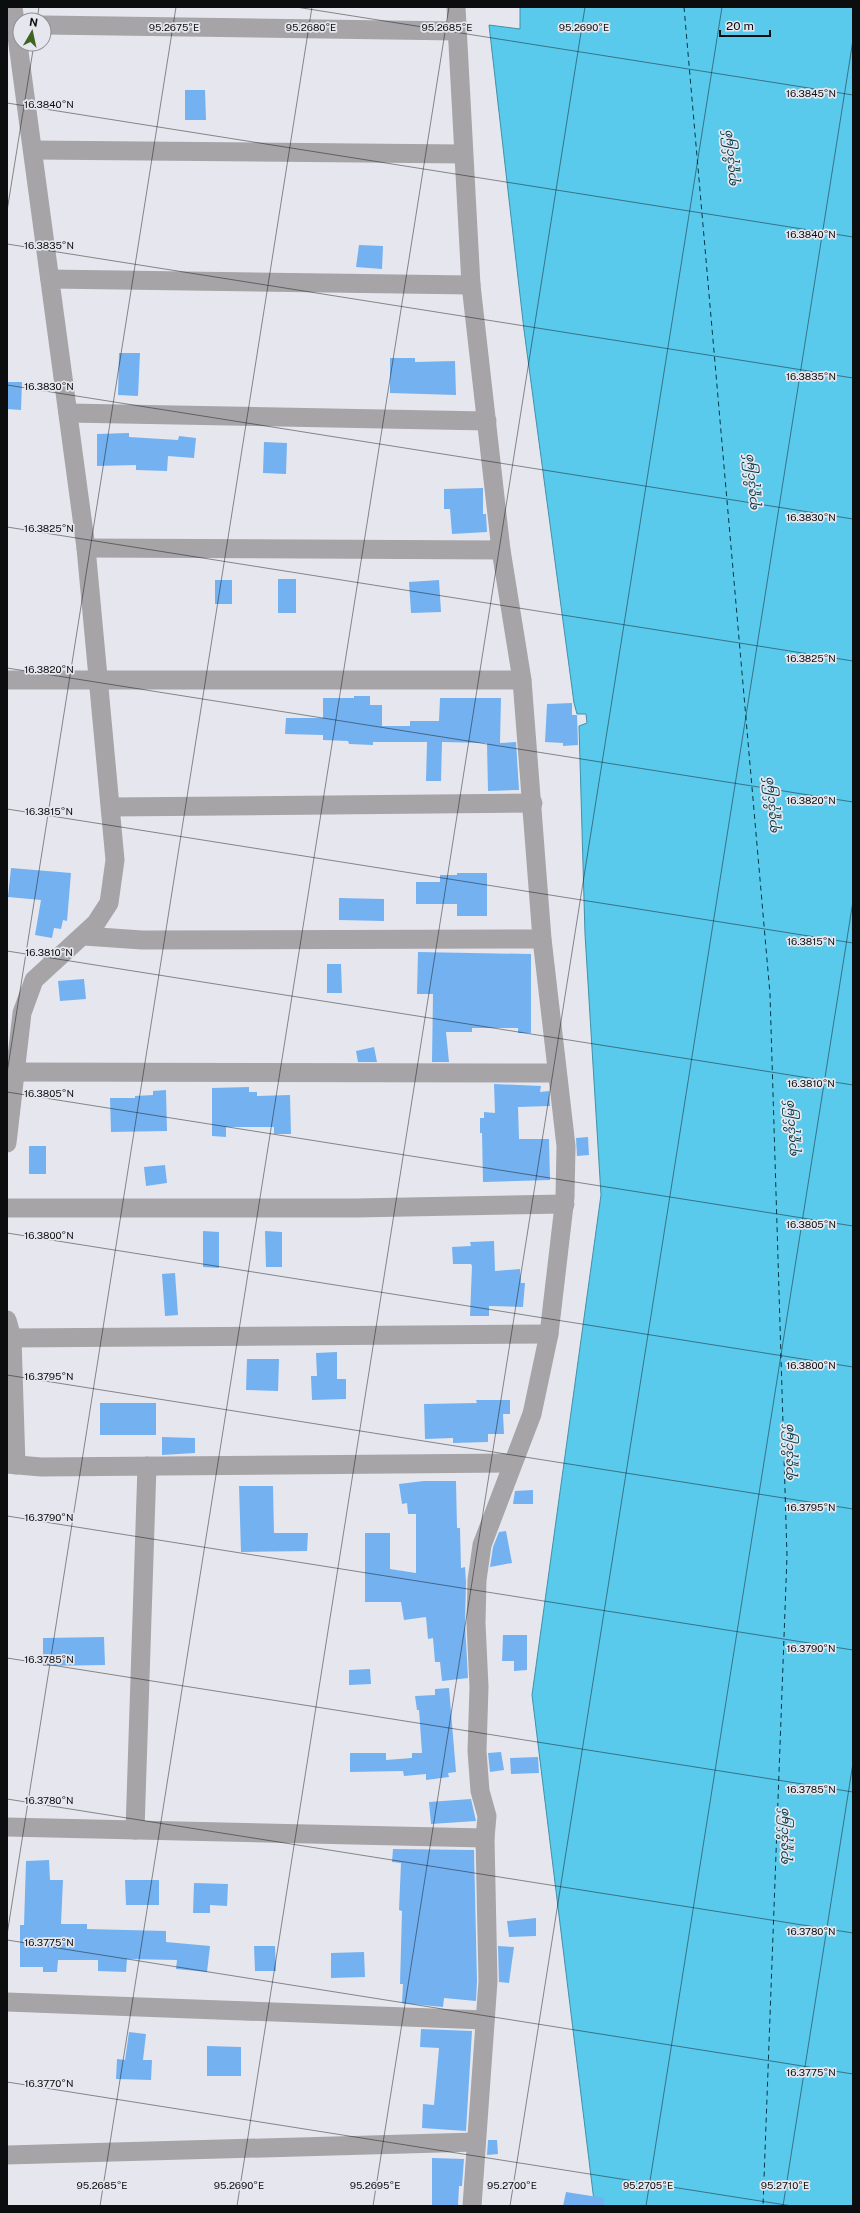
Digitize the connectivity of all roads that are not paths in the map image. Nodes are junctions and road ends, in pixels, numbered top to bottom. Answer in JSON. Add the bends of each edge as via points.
{"nodes":[{"id":1,"x":456,"y":7,"type":"edge"},
{"id":2,"x":52,"y":25,"type":"edge"},
{"id":3,"x":457,"y":31,"type":"junction"},
{"id":4,"x":20,"y":52,"type":"edge"},
{"id":5,"x":33,"y":150,"type":"junction"},
{"id":6,"x":463,"y":154,"type":"junction"},
{"id":7,"x":50,"y":279,"type":"junction"},
{"id":8,"x":471,"y":285,"type":"junction"},
{"id":9,"x":68,"y":413,"type":"junction"},
{"id":10,"x":487,"y":421,"type":"junction"},
{"id":11,"x":86,"y":548,"type":"junction"},
{"id":12,"x":501,"y":550,"type":"junction"},
{"id":13,"x":7,"y":680,"type":"edge"},
{"id":14,"x":100,"y":680,"type":"junction"},
{"id":15,"x":522,"y":680,"type":"junction"},
{"id":16,"x":533,"y":803,"type":"junction"},
{"id":17,"x":111,"y":807,"type":"junction"},
{"id":18,"x":84,"y":936,"type":"junction"},
{"id":19,"x":542,"y":939,"type":"junction"},
{"id":20,"x":11,"y":1072,"type":"edge"},
{"id":21,"x":557,"y":1073,"type":"junction"},
{"id":22,"x":7,"y":1143,"type":"edge"},
{"id":23,"x":565,"y":1204,"type":"junction"},
{"id":24,"x":7,"y":1208,"type":"edge"},
{"id":25,"x":10,"y":1329,"type":"edge"},
{"id":26,"x":549,"y":1334,"type":"junction"},
{"id":27,"x":512,"y":1463,"type":"junction"},
{"id":28,"x":11,"y":1465,"type":"edge"},
{"id":29,"x":147,"y":1466,"type":"junction"},
{"id":30,"x":7,"y":1827,"type":"edge"},
{"id":31,"x":135,"y":1830,"type":"junction"},
{"id":32,"x":485,"y":1838,"type":"junction"},
{"id":33,"x":7,"y":2002,"type":"edge"},
{"id":34,"x":485,"y":2020,"type":"junction"},
{"id":35,"x":476,"y":2142,"type":"junction"},
{"id":36,"x":7,"y":2155,"type":"edge"},
{"id":37,"x":472,"y":2206,"type":"edge"}],
"edges":[{"from":1,"to":3,"type":"street"},
{"from":2,"to":3,"type":"street"},
{"from":3,"to":6,"type":"street"},
{"from":4,"to":5,"type":"street"},
{"from":5,"to":6,"type":"street"},
{"from":5,"to":7,"type":"street"},
{"from":6,"to":8,"type":"street"},
{"from":7,"to":8,"type":"street"},
{"from":7,"to":9,"type":"street"},
{"from":8,"to":10,"type":"street"},
{"from":9,"to":10,"type":"street"},
{"from":9,"to":11,"type":"street"},
{"from":10,"to":12,"type":"street"},
{"from":11,"to":12,"type":"street"},
{"from":11,"to":14,"type":"street"},
{"from":12,"to":15,"type":"street"},
{"from":13,"to":14,"type":"street"},
{"from":14,"to":15,"type":"street"},
{"from":14,"to":17,"type":"street"},
{"from":15,"to":16,"type":"street"},
{"from":16,"to":17,"type":"street"},
{"from":16,"to":19,"type":"street"},
{"from":17,"to":18,"type":"street","via":[[115,860],[113,883],[108,903],[96,923]]},
{"from":18,"to":19,"type":"street","via":[[142,940]]},
{"from":18,"to":20,"type":"street","via":[[34,980],[22,1013]]},
{"from":19,"to":21,"type":"street"},
{"from":20,"to":21,"type":"street"},
{"from":20,"to":22,"type":"street"},
{"from":21,"to":23,"type":"street","via":[[566,1146]]},
{"from":23,"to":24,"type":"street","via":[[356,1208]]},
{"from":23,"to":26,"type":"street"},
{"from":25,"to":26,"type":"street"},
{"from":25,"to":28,"type":"street"},
{"from":26,"to":27,"type":"street","via":[[532,1414]]},
{"from":27,"to":29,"type":"street"},
{"from":27,"to":32,"type":"street","via":[[482,1545],[477,1580],[477,1751],[480,1791],[486,1816]]},
{"from":28,"to":29,"type":"street"},
{"from":29,"to":31,"type":"street"},
{"from":30,"to":31,"type":"street"},
{"from":31,"to":32,"type":"street"},
{"from":32,"to":34,"type":"street","via":[[488,1982]]},
{"from":33,"to":34,"type":"street"},
{"from":34,"to":35,"type":"street"},
{"from":35,"to":36,"type":"street"},
{"from":35,"to":37,"type":"street"}]}
